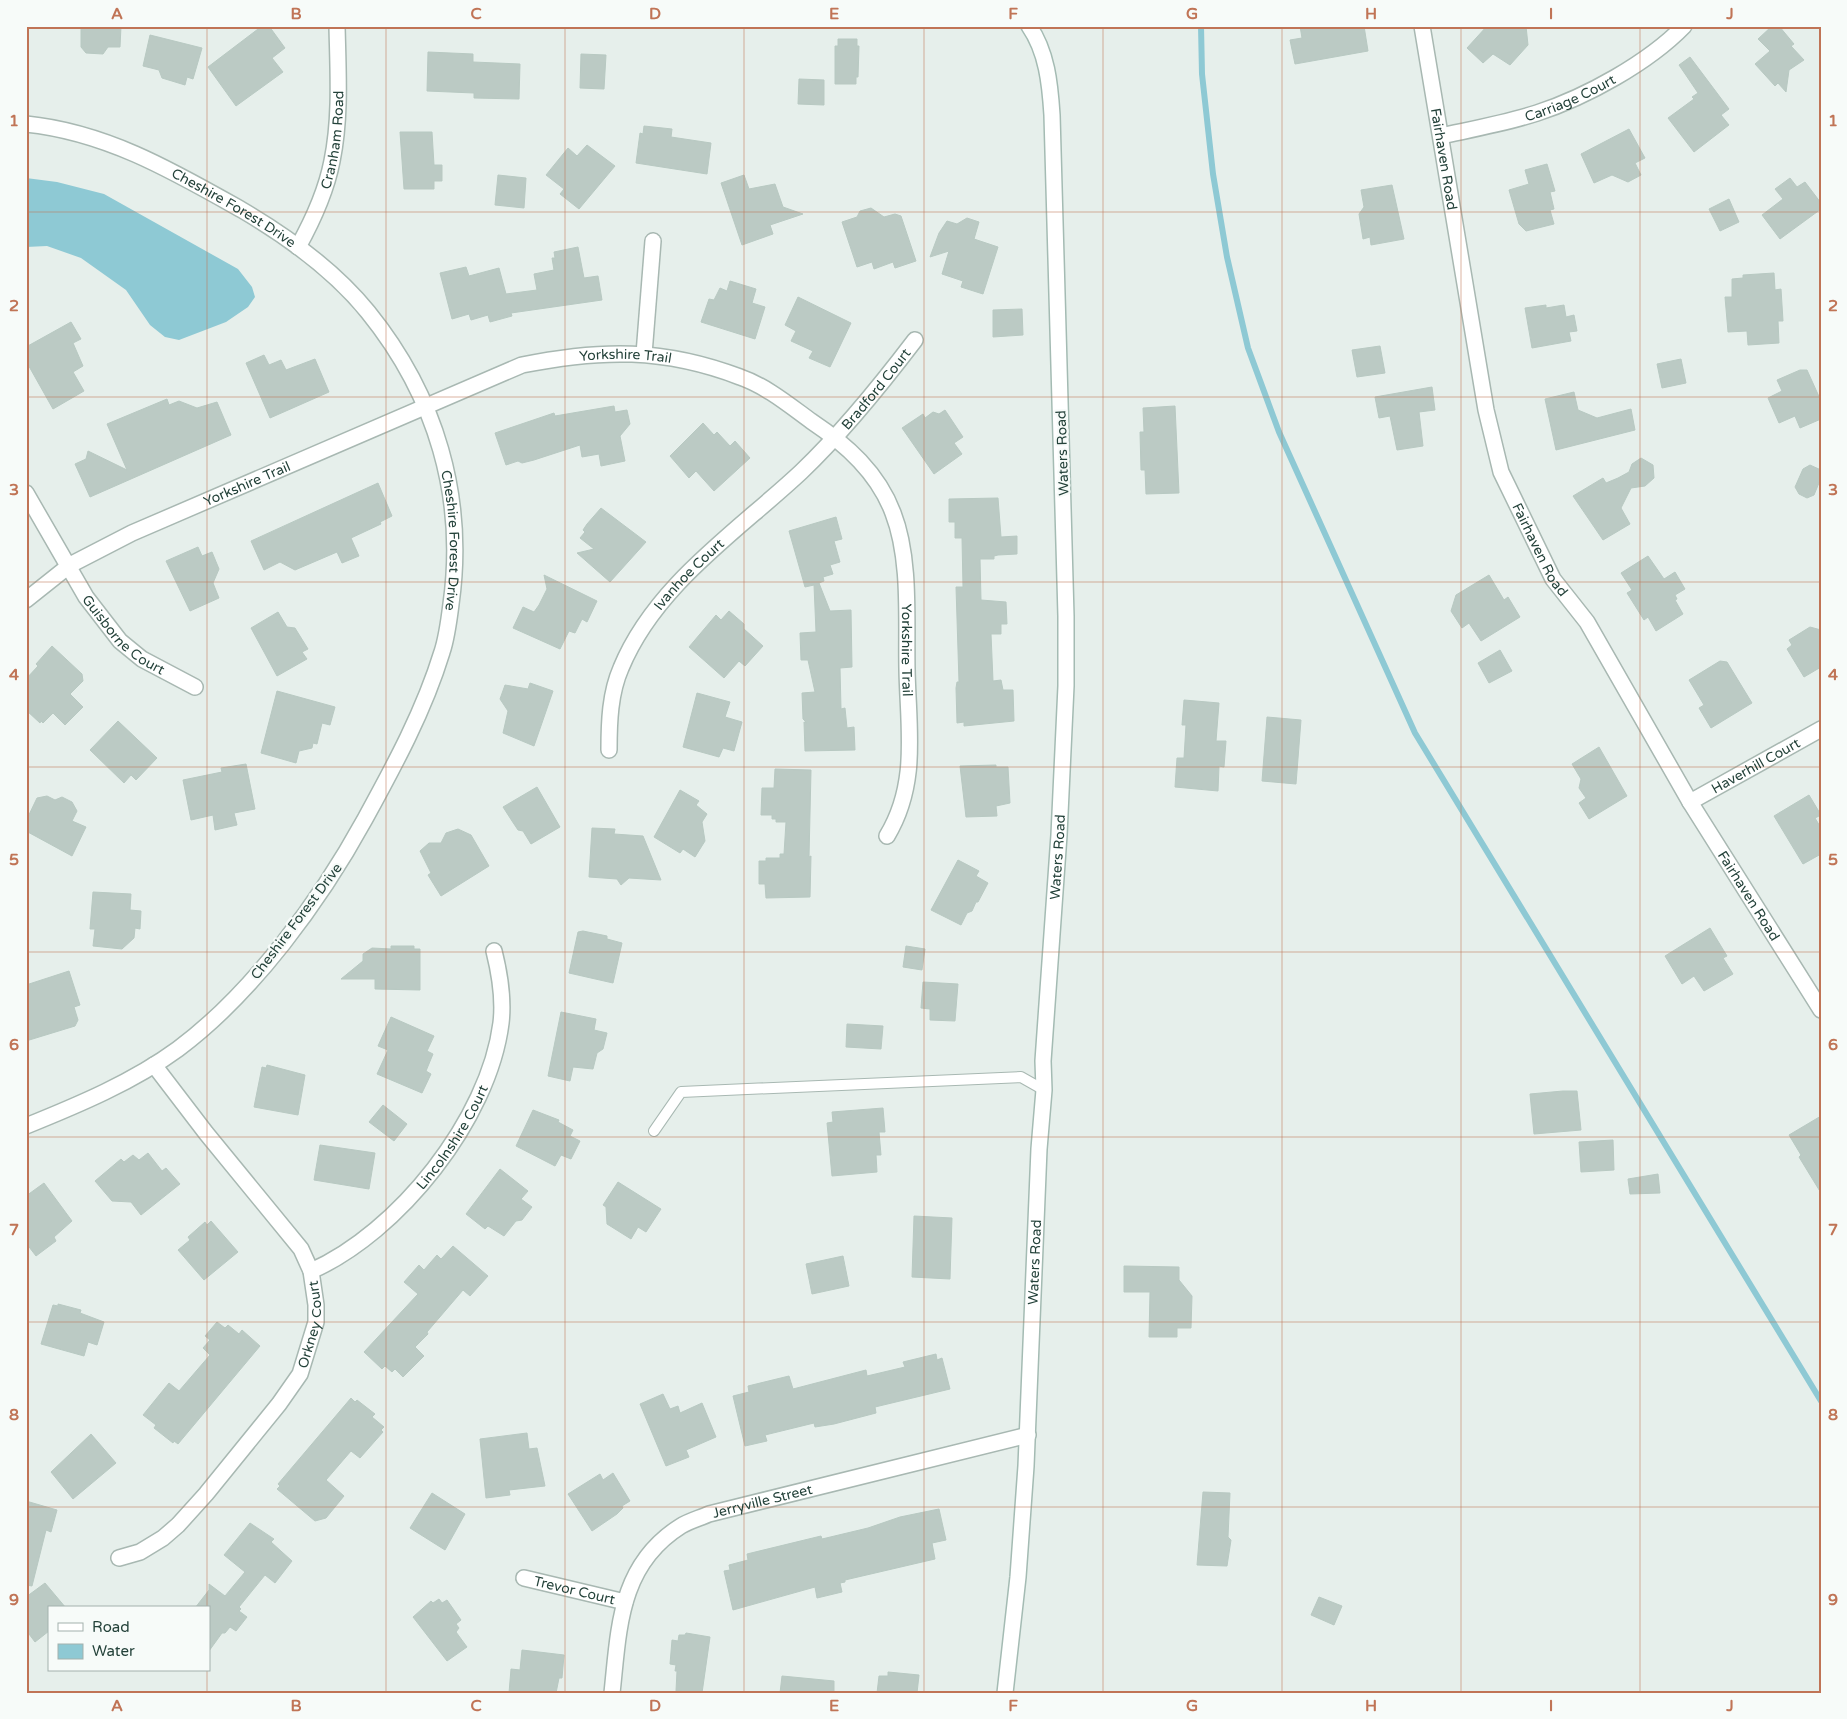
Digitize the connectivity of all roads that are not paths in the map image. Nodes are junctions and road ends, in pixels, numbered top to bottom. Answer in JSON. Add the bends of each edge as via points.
{"nodes":[{"id":1,"x":337,"y":26,"type":"edge"},
{"id":2,"x":1029,"y":26,"type":"edge"},
{"id":3,"x":1422,"y":26,"type":"edge"},
{"id":4,"x":1684,"y":26,"type":"edge"},
{"id":5,"x":26,"y":124,"type":"edge"},
{"id":6,"x":1441,"y":136,"type":"junction"},
{"id":7,"x":653,"y":241,"type":"dead end"},
{"id":8,"x":298,"y":247,"type":"junction"},
{"id":9,"x":915,"y":340,"type":"dead end"},
{"id":10,"x":644,"y":354,"type":"junction"},
{"id":11,"x":426,"y":407,"type":"junction"},
{"id":12,"x":834,"y":438,"type":"junction"},
{"id":13,"x":26,"y":493,"type":"edge"},
{"id":14,"x":70,"y":565,"type":"junction"},
{"id":15,"x":26,"y":600,"type":"edge"},
{"id":16,"x":195,"y":687,"type":"dead end"},
{"id":17,"x":1821,"y":729,"type":"edge"},
{"id":18,"x":609,"y":750,"type":"dead end"},
{"id":19,"x":1690,"y":802,"type":"junction"},
{"id":20,"x":886,"y":836,"type":"dead end"},
{"id":21,"x":494,"y":951,"type":"dead end"},
{"id":22,"x":1821,"y":1010,"type":"edge"},
{"id":23,"x":154,"y":1065,"type":"junction"},
{"id":24,"x":1044,"y":1090,"type":"junction"},
{"id":25,"x":26,"y":1126,"type":"edge"},
{"id":26,"x":654,"y":1131,"type":"dead end"},
{"id":27,"x":311,"y":1271,"type":"junction"},
{"id":28,"x":1028,"y":1435,"type":"junction"},
{"id":29,"x":119,"y":1558,"type":"dead end"},
{"id":30,"x":524,"y":1578,"type":"dead end"},
{"id":31,"x":625,"y":1602,"type":"junction"},
{"id":32,"x":612,"y":1693,"type":"edge"},
{"id":33,"x":1005,"y":1693,"type":"edge"}],
"edges":[{"from":1,"to":8,"type":"street","name":"Cranham Road","via":[[336,129],[332,161],[315,213]]},
{"from":2,"to":24,"type":"street","name":"Waters Road","via":[[1042,52],[1052,101],[1066,616],[1066,696],[1043,1061]]},
{"from":3,"to":6,"type":"street","name":"Fairhaven Road"},
{"from":4,"to":6,"type":"street","name":"Carriage Court","via":[[1645,58],[1566,102],[1511,121]]},
{"from":5,"to":8,"type":"street","name":"Cheshire Forest Drive","via":[[71,131],[146,157],[280,232]]},
{"from":6,"to":19,"type":"street","name":"Fairhaven Road","via":[[1486,410],[1501,472],[1552,579],[1587,622]]},
{"from":7,"to":10,"type":"street"},
{"from":8,"to":11,"type":"street","name":"Cheshire Forest Drive","via":[[344,286],[368,312],[404,366]]},
{"from":9,"to":12,"type":"street","name":"Bradford Court"},
{"from":10,"to":11,"type":"street","name":"Yorkshire Trail","via":[[568,356],[522,365]]},
{"from":10,"to":12,"type":"street","name":"Yorkshire Trail","via":[[672,357],[741,377],[768,391]]},
{"from":11,"to":14,"type":"street","name":"Yorkshire Trail","via":[[132,532]]},
{"from":11,"to":23,"type":"street","name":"Cheshire Forest Drive","via":[[437,432],[448,474],[456,538],[454,580],[442,651],[416,720],[342,860],[280,946],[216,1017]]},
{"from":12,"to":18,"type":"street","name":"Ivanhoe Court","via":[[795,477],[706,554],[649,618],[621,667],[613,694]]},
{"from":12,"to":20,"type":"street","name":"Yorkshire Trail","via":[[866,465],[882,488],[894,514],[901,542],[909,764],[906,795]]},
{"from":13,"to":14,"type":"street","name":"Guisborne Court"},
{"from":14,"to":15,"type":"street","name":"Yorkshire Trail"},
{"from":14,"to":16,"type":"street","name":"Guisborne Court","via":[[86,597],[120,641],[142,659]]},
{"from":17,"to":19,"type":"street","name":"Haverhill Court"},
{"from":19,"to":22,"type":"street","name":"Fairhaven Road"},
{"from":21,"to":27,"type":"street","name":"Lincolnshire Court","via":[[502,996],[497,1047],[464,1123],[399,1210],[357,1246]]},
{"from":23,"to":25,"type":"street","name":"Cheshire Forest Drive","via":[[66,1110]]},
{"from":23,"to":27,"type":"street","name":"Orkney Court","via":[[283,1226],[301,1250]]},
{"from":24,"to":26,"type":"lane","via":[[1021,1077],[681,1092]]},
{"from":24,"to":28,"type":"street","name":"Waters Road"},
{"from":27,"to":29,"type":"street","name":"Orkney Court","via":[[316,1322],[300,1374],[225,1472],[178,1525],[140,1552]]},
{"from":28,"to":31,"type":"street","name":"Jerryville Street","via":[[709,1514],[680,1526],[634,1574]]},
{"from":28,"to":33,"type":"street","name":"Waters Road","via":[[1018,1577]]},
{"from":30,"to":31,"type":"street","name":"Trevor Court"},
{"from":31,"to":32,"type":"street","name":"Jerryville Street","via":[[620,1617]]}]}
